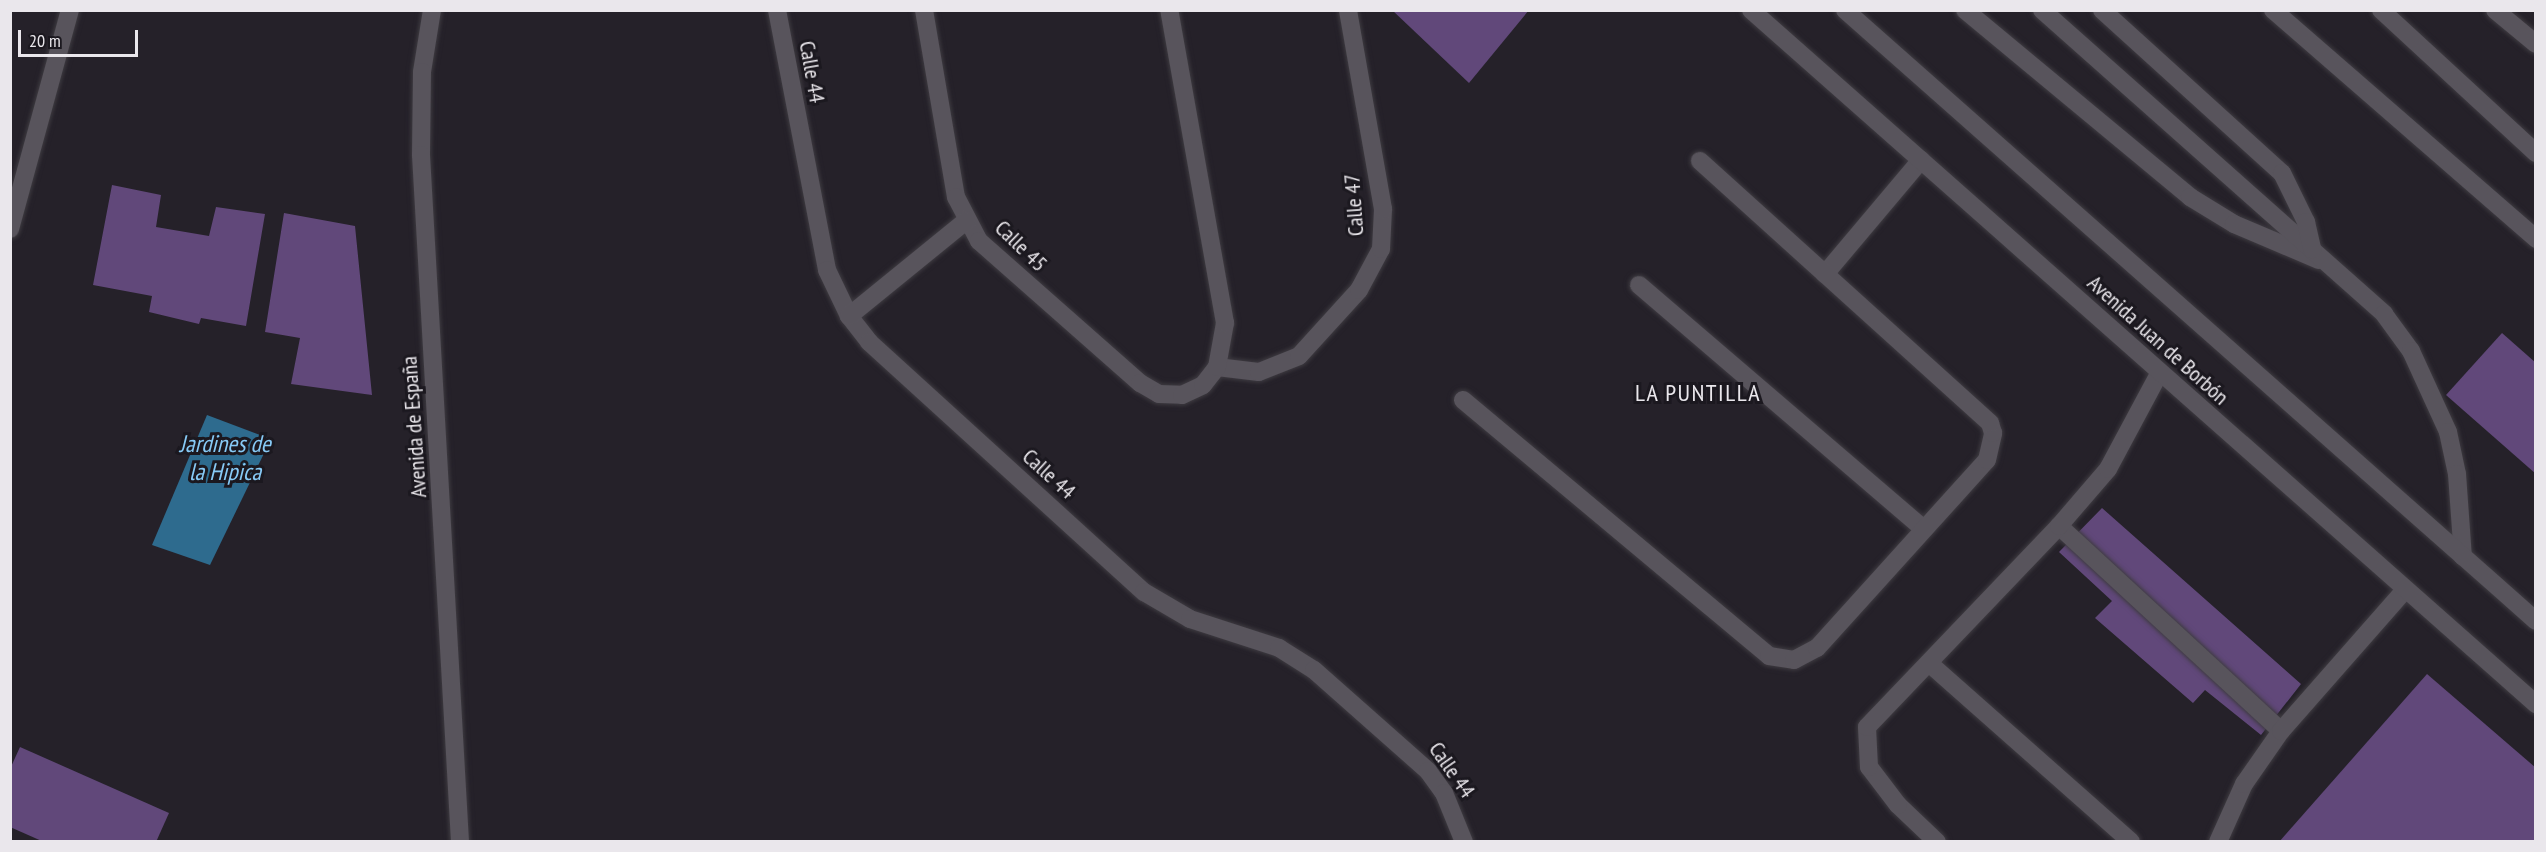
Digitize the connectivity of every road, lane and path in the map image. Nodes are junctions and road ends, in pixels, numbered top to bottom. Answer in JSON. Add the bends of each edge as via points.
{"nodes":[{"id":1,"x":70,"y":10,"type":"edge"},
{"id":2,"x":777,"y":10,"type":"edge"},
{"id":3,"x":924,"y":10,"type":"edge"},
{"id":4,"x":1169,"y":10,"type":"edge"},
{"id":5,"x":1348,"y":10,"type":"edge"},
{"id":6,"x":1751,"y":10,"type":"edge"},
{"id":7,"x":1845,"y":10,"type":"edge"},
{"id":8,"x":1965,"y":10,"type":"edge"},
{"id":9,"x":2042,"y":10,"type":"edge"},
{"id":10,"x":2102,"y":10,"type":"edge"},
{"id":11,"x":2273,"y":10,"type":"edge"},
{"id":12,"x":2381,"y":10,"type":"edge"},
{"id":13,"x":2495,"y":10,"type":"edge"},
{"id":14,"x":429,"y":11,"type":"edge"},
{"id":15,"x":2535,"y":44,"type":"edge"},
{"id":16,"x":2535,"y":153,"type":"edge"},
{"id":17,"x":1921,"y":160,"type":"junction"},
{"id":18,"x":1700,"y":161,"type":"dead end"},
{"id":19,"x":966,"y":221,"type":"junction"},
{"id":20,"x":10,"y":229,"type":"edge"},
{"id":21,"x":2535,"y":239,"type":"edge"},
{"id":22,"x":2312,"y":249,"type":"junction"},
{"id":23,"x":2329,"y":264,"type":"junction"},
{"id":24,"x":1825,"y":274,"type":"junction"},
{"id":25,"x":1639,"y":285,"type":"dead end"},
{"id":26,"x":849,"y":316,"type":"junction"},
{"id":27,"x":1217,"y":367,"type":"junction"},
{"id":28,"x":2159,"y":374,"type":"junction"},
{"id":29,"x":1463,"y":400,"type":"dead end"},
{"id":30,"x":2059,"y":526,"type":"junction"},
{"id":31,"x":1924,"y":529,"type":"junction"},
{"id":32,"x":2463,"y":556,"type":"junction"},
{"id":33,"x":2405,"y":590,"type":"junction"},
{"id":34,"x":2535,"y":621,"type":"edge"},
{"id":35,"x":1930,"y":664,"type":"junction"},
{"id":36,"x":2535,"y":704,"type":"edge"},
{"id":37,"x":2281,"y":730,"type":"junction"},
{"id":38,"x":460,"y":842,"type":"edge"},
{"id":39,"x":1464,"y":842,"type":"edge"},
{"id":40,"x":1937,"y":842,"type":"edge"},
{"id":41,"x":2131,"y":842,"type":"edge"},
{"id":42,"x":2218,"y":842,"type":"edge"}],
"edges":[{"from":1,"to":20,"type":"street"},
{"from":2,"to":26,"type":"street","name":"Calle 44","via":[[819,242],[827,270]]},
{"from":3,"to":19,"type":"street","name":"Calle 45","via":[[951,173]]},
{"from":4,"to":27,"type":"street","via":[[1225,323]]},
{"from":5,"to":27,"type":"street","name":"Calle 47","via":[[1383,209],[1381,249],[1359,290],[1299,356],[1259,372]]},
{"from":6,"to":17,"type":"street","name":"Avenida Juan de Borbón"},
{"from":7,"to":32,"type":"street","name":"Avenida Juan de Borbón"},
{"from":8,"to":23,"type":"street","via":[[2190,197],[2234,224]]},
{"from":9,"to":22,"type":"street"},
{"from":10,"to":22,"type":"street","via":[[2282,173],[2307,222]]},
{"from":11,"to":21,"type":"street"},
{"from":12,"to":16,"type":"street"},
{"from":13,"to":15,"type":"street"},
{"from":14,"to":38,"type":"street","name":"Avenida de España","via":[[421,155]]},
{"from":17,"to":24,"type":"street"},
{"from":17,"to":28,"type":"street","name":"Avenida Juan de Borbón"},
{"from":18,"to":24,"type":"street"},
{"from":19,"to":26,"type":"street"},
{"from":19,"to":27,"type":"street","name":"Calle 45","via":[[996,260],[1140,383],[1159,394],[1182,395],[1203,385]]},
{"from":22,"to":23,"type":"street"},
{"from":23,"to":32,"type":"street","via":[[2384,314],[2433,392],[2457,474]]},
{"from":24,"to":31,"type":"street","via":[[1990,423],[1994,433],[1992,452]]},
{"from":25,"to":31,"type":"street"},
{"from":26,"to":39,"type":"street","name":"Calle 44","via":[[892,364],[1144,592],[1190,620],[1260,640],[1297,658],[1411,753],[1444,793]]},
{"from":28,"to":30,"type":"street","via":[[2108,469]]},
{"from":28,"to":33,"type":"street","name":"Avenida Juan de Borbón"},
{"from":29,"to":31,"type":"street","via":[[1769,656],[1794,660],[1817,648]]},
{"from":30,"to":35,"type":"street"},
{"from":30,"to":37,"type":"street"},
{"from":32,"to":34,"type":"street","name":"Avenida Juan de Borbón"},
{"from":33,"to":36,"type":"street","name":"Avenida Juan de Borbón"},
{"from":33,"to":37,"type":"street"},
{"from":35,"to":40,"type":"street","via":[[1867,727],[1865,746],[1869,767],[1898,805]]},
{"from":35,"to":41,"type":"street"},
{"from":37,"to":42,"type":"street","via":[[2244,784]]}]}
